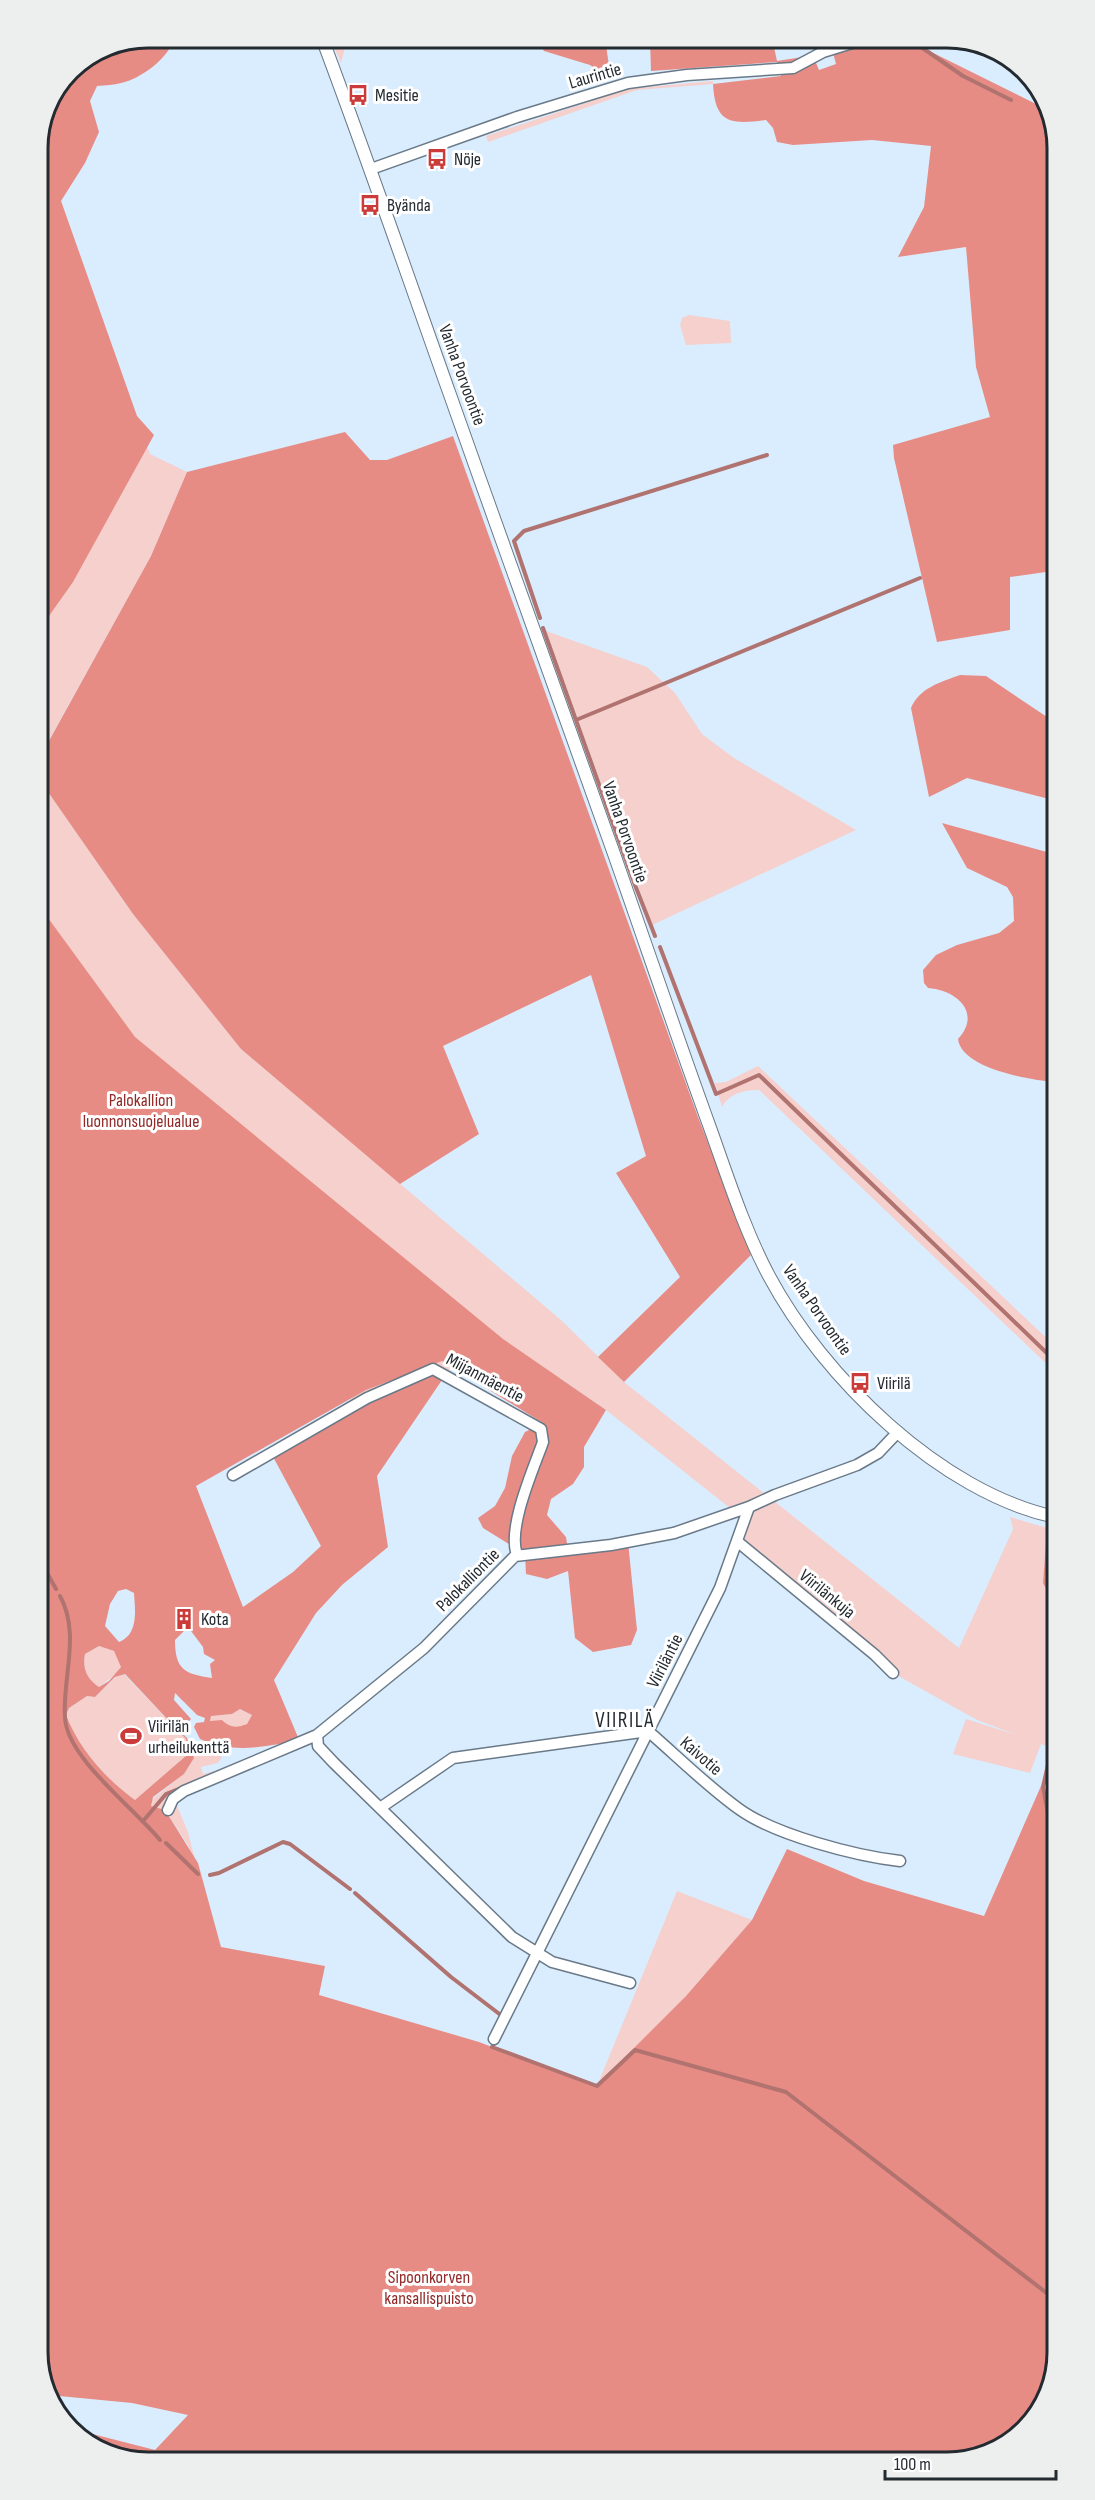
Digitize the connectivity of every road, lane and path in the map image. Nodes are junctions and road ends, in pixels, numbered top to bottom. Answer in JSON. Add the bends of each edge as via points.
{"nodes":[{"id":1,"x":326,"y":48,"type":"edge"},
{"id":2,"x":837,"y":48,"type":"edge"},
{"id":3,"x":371,"y":169,"type":"junction"},
{"id":4,"x":897,"y":1433,"type":"junction"},
{"id":5,"x":233,"y":1475,"type":"dead end"},
{"id":6,"x":749,"y":1508,"type":"junction"},
{"id":7,"x":1047,"y":1515,"type":"edge"},
{"id":8,"x":738,"y":1542,"type":"junction"},
{"id":9,"x":518,"y":1555,"type":"junction"},
{"id":10,"x":893,"y":1673,"type":"dead end"},
{"id":11,"x":648,"y":1731,"type":"junction"},
{"id":12,"x":317,"y":1735,"type":"junction"},
{"id":13,"x":380,"y":1808,"type":"junction"},
{"id":14,"x":168,"y":1810,"type":"dead end"},
{"id":15,"x":900,"y":1861,"type":"dead end"},
{"id":16,"x":537,"y":1954,"type":"junction"},
{"id":17,"x":630,"y":1983,"type":"dead end"},
{"id":18,"x":494,"y":2039,"type":"dead end"}],
"edges":[{"from":1,"to":3,"type":"street","name":"Vanha Porvoontie"},
{"from":2,"to":3,"type":"street","name":"Laurintie","via":[[793,68],[628,83]]},
{"from":3,"to":4,"type":"street","name":"Vanha Porvoontie","via":[[686,1061],[751,1234],[769,1275],[809,1337]]},
{"from":4,"to":6,"type":"street","via":[[878,1453],[857,1465]]},
{"from":4,"to":7,"type":"street","name":"Vanha Porvoontie","via":[[980,1489]]},
{"from":5,"to":9,"type":"street","name":"Miijanmäentie","via":[[367,1398],[433,1369],[542,1429],[543,1442],[515,1530],[514,1547]]},
{"from":6,"to":8,"type":"street","name":"Viiriläntie"},
{"from":6,"to":9,"type":"street","name":"Palokalliontie","via":[[665,1535]]},
{"from":8,"to":10,"type":"street","name":"Viirilänkuja"},
{"from":8,"to":11,"type":"street","name":"Viiriläntie","via":[[720,1588]]},
{"from":9,"to":12,"type":"street","name":"Palokalliontie","via":[[424,1648]]},
{"from":11,"to":13,"type":"street","via":[[453,1758]]},
{"from":11,"to":15,"type":"street","name":"Kaivotie","via":[[739,1809],[764,1825],[874,1858]]},
{"from":11,"to":16,"type":"street","name":"Viiriläntie"},
{"from":12,"to":13,"type":"street","via":[[318,1746]]},
{"from":12,"to":14,"type":"street","name":"Palokalliontie","via":[[184,1791],[173,1799]]},
{"from":13,"to":16,"type":"street","via":[[512,1937]]},
{"from":16,"to":17,"type":"street","via":[[572,1969]]},
{"from":16,"to":18,"type":"street","name":"Viiriläntie"}]}
